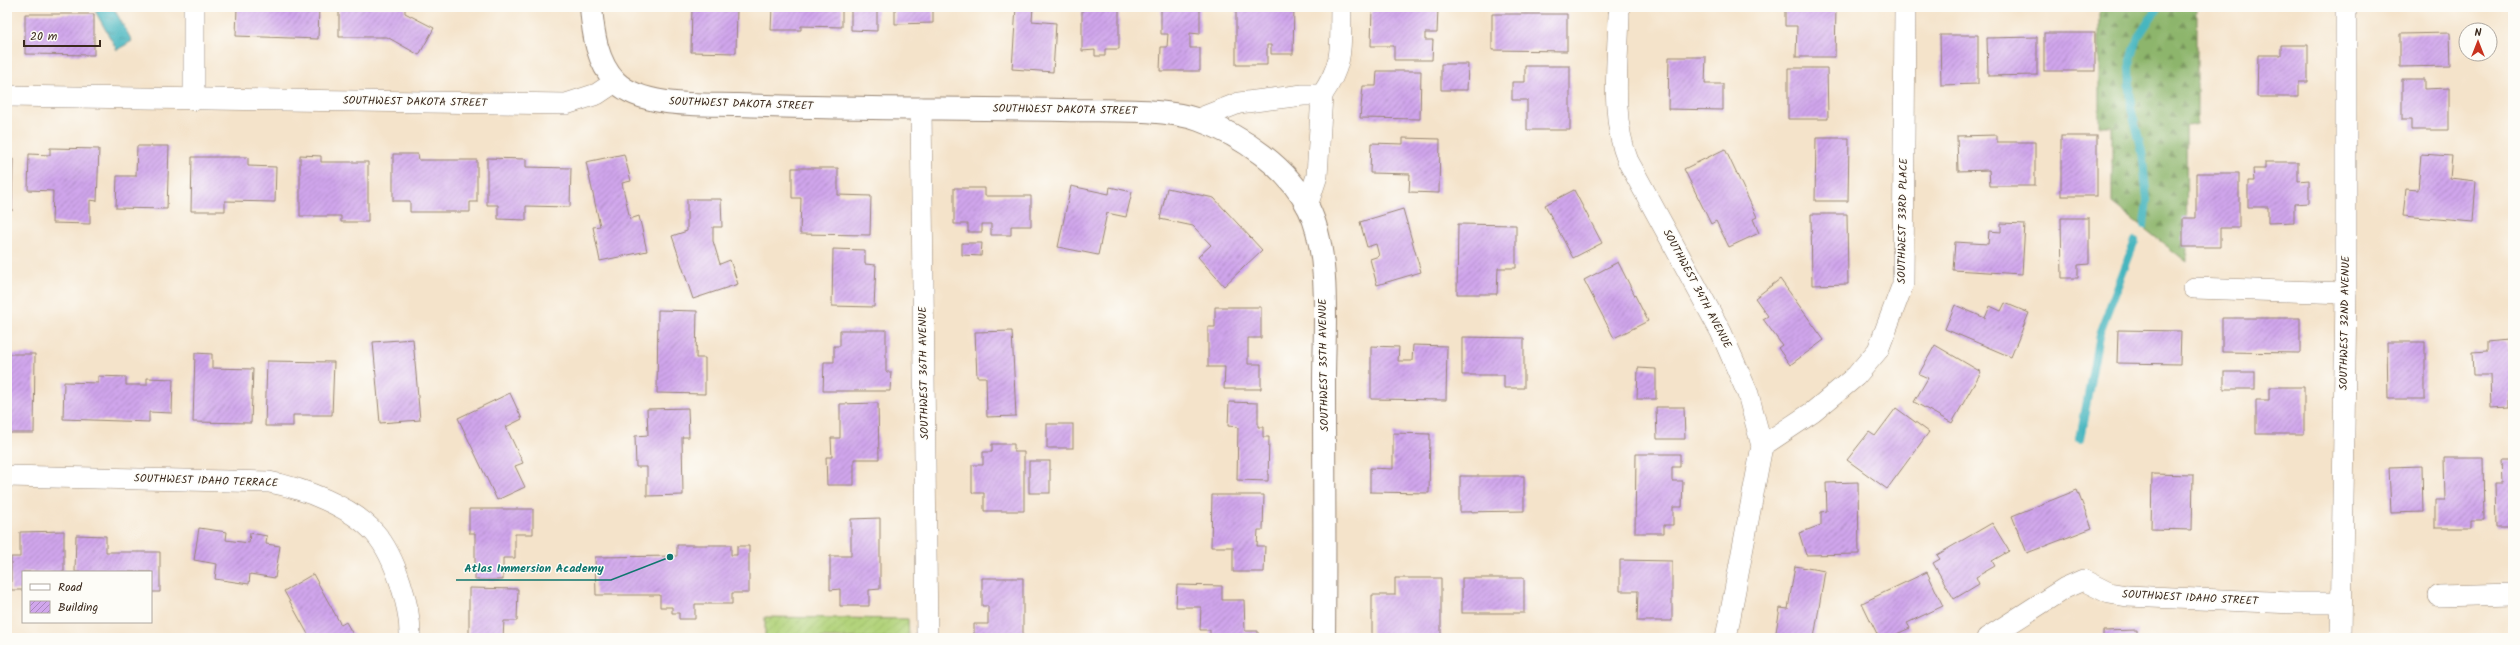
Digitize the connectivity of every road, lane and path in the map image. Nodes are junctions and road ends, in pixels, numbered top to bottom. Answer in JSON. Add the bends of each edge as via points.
{"nodes":[{"id":1,"x":194,"y":7,"type":"edge"},
{"id":2,"x":591,"y":7,"type":"edge"},
{"id":3,"x":1341,"y":7,"type":"edge"},
{"id":4,"x":1905,"y":7,"type":"edge"},
{"id":5,"x":2346,"y":7,"type":"edge"},
{"id":6,"x":1619,"y":14,"type":"dead end"},
{"id":7,"x":615,"y":82,"type":"junction"},
{"id":8,"x":1322,"y":95,"type":"junction"},
{"id":9,"x":7,"y":96,"type":"edge"},
{"id":10,"x":194,"y":100,"type":"junction"},
{"id":11,"x":921,"y":108,"type":"junction"},
{"id":12,"x":1198,"y":120,"type":"junction"},
{"id":13,"x":1307,"y":206,"type":"junction"},
{"id":14,"x":2194,"y":288,"type":"dead end"},
{"id":15,"x":2346,"y":293,"type":"junction"},
{"id":16,"x":1762,"y":446,"type":"junction"},
{"id":17,"x":7,"y":476,"type":"edge"},
{"id":18,"x":2513,"y":594,"type":"edge"},
{"id":19,"x":2439,"y":596,"type":"dead end"},
{"id":20,"x":2341,"y":603,"type":"junction"},
{"id":21,"x":410,"y":638,"type":"edge"},
{"id":22,"x":927,"y":638,"type":"edge"},
{"id":23,"x":1324,"y":638,"type":"edge"},
{"id":24,"x":1726,"y":638,"type":"edge"},
{"id":25,"x":1987,"y":638,"type":"edge"},
{"id":26,"x":2341,"y":638,"type":"edge"}],
"edges":[{"from":1,"to":10,"type":"street"},
{"from":2,"to":7,"type":"street","via":[[600,58]]},
{"from":3,"to":8,"type":"street","via":[[1338,65],[1335,75]]},
{"from":4,"to":16,"type":"street","name":"SOUTHWEST 33RD PLACE","via":[[1903,284],[1878,350],[1856,376],[1813,412]]},
{"from":5,"to":15,"type":"street","name":"SOUTHWEST 32ND AVENUE"},
{"from":6,"to":16,"type":"street","name":"SOUTHWEST 34TH AVENUE","via":[[1620,143],[1721,332],[1748,394]]},
{"from":7,"to":10,"type":"street","name":"SOUTHWEST DAKOTA STREET","via":[[597,94],[566,104]]},
{"from":7,"to":11,"type":"street","name":"SOUTHWEST DAKOTA STREET","via":[[636,94],[668,102]]},
{"from":8,"to":12,"type":"street","via":[[1238,103]]},
{"from":8,"to":13,"type":"street","via":[[1316,176]]},
{"from":9,"to":10,"type":"street","name":"SOUTHWEST DAKOTA STREET"},
{"from":11,"to":12,"type":"street","name":"SOUTHWEST DAKOTA STREET","via":[[1121,111],[1167,114]]},
{"from":11,"to":22,"type":"street","name":"SOUTHWEST 36TH AVENUE"},
{"from":12,"to":13,"type":"street","name":"SOUTHWEST DAKOTA STREET","via":[[1238,140],[1280,171],[1295,186]]},
{"from":13,"to":23,"type":"street","name":"SOUTHWEST 35TH AVENUE","via":[[1320,247],[1322,270]]},
{"from":14,"to":15,"type":"street"},
{"from":15,"to":20,"type":"street","name":"SOUTHWEST 32ND AVENUE"},
{"from":16,"to":24,"type":"street","name":"SOUTHWEST 34TH AVENUE"},
{"from":17,"to":21,"type":"street","name":"SOUTHWEST IDAHO TERRACE","via":[[269,482],[290,485],[324,498],[375,533],[392,563],[404,594]]},
{"from":18,"to":19,"type":"street"},
{"from":20,"to":25,"type":"street","name":"SOUTHWEST IDAHO STREET","via":[[2127,596],[2109,593],[2083,580],[2065,588]]},
{"from":20,"to":26,"type":"street","name":"SOUTHWEST 32ND AVENUE"}]}
